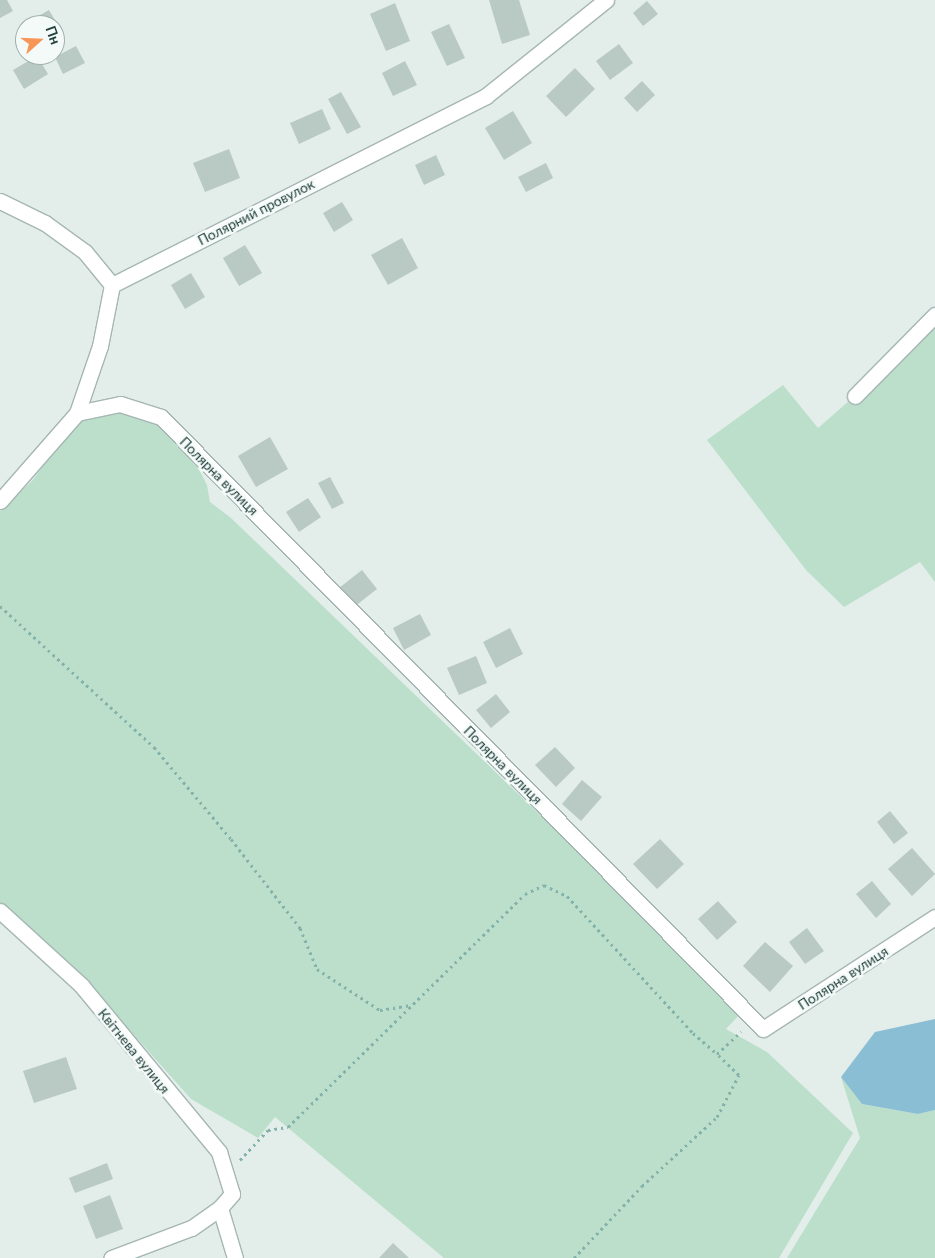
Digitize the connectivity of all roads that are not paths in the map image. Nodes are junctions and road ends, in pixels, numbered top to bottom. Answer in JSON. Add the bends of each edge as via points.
{"nodes":[{"id":1,"x":606,"y":0,"type":"edge"},
{"id":2,"x":0,"y":201,"type":"edge"},
{"id":3,"x":112,"y":285,"type":"junction"},
{"id":4,"x":935,"y":315,"type":"edge"},
{"id":5,"x":855,"y":396,"type":"dead end"},
{"id":6,"x":77,"y":413,"type":"junction"},
{"id":7,"x":0,"y":501,"type":"edge"},
{"id":8,"x":0,"y":911,"type":"edge"},
{"id":9,"x":935,"y":917,"type":"edge"},
{"id":10,"x":220,"y":1208,"type":"junction"},
{"id":11,"x":111,"y":1258,"type":"edge"},
{"id":12,"x":235,"y":1258,"type":"edge"}],
"edges":[{"from":1,"to":3,"type":"street","name":"Полярний провулок","via":[[486,96]]},
{"from":2,"to":3,"type":"street","via":[[45,222],[85,252]]},
{"from":3,"to":6,"type":"street","via":[[100,346]]},
{"from":4,"to":5,"type":"street"},
{"from":6,"to":7,"type":"street"},
{"from":6,"to":9,"type":"street","name":"Полярна вулиця","via":[[120,404],[161,417],[764,1029]]},
{"from":8,"to":10,"type":"street","name":"Квітнева вулиця","via":[[81,985],[219,1152],[232,1194]]},
{"from":10,"to":11,"type":"street","via":[[191,1228]]},
{"from":10,"to":12,"type":"street"}]}
